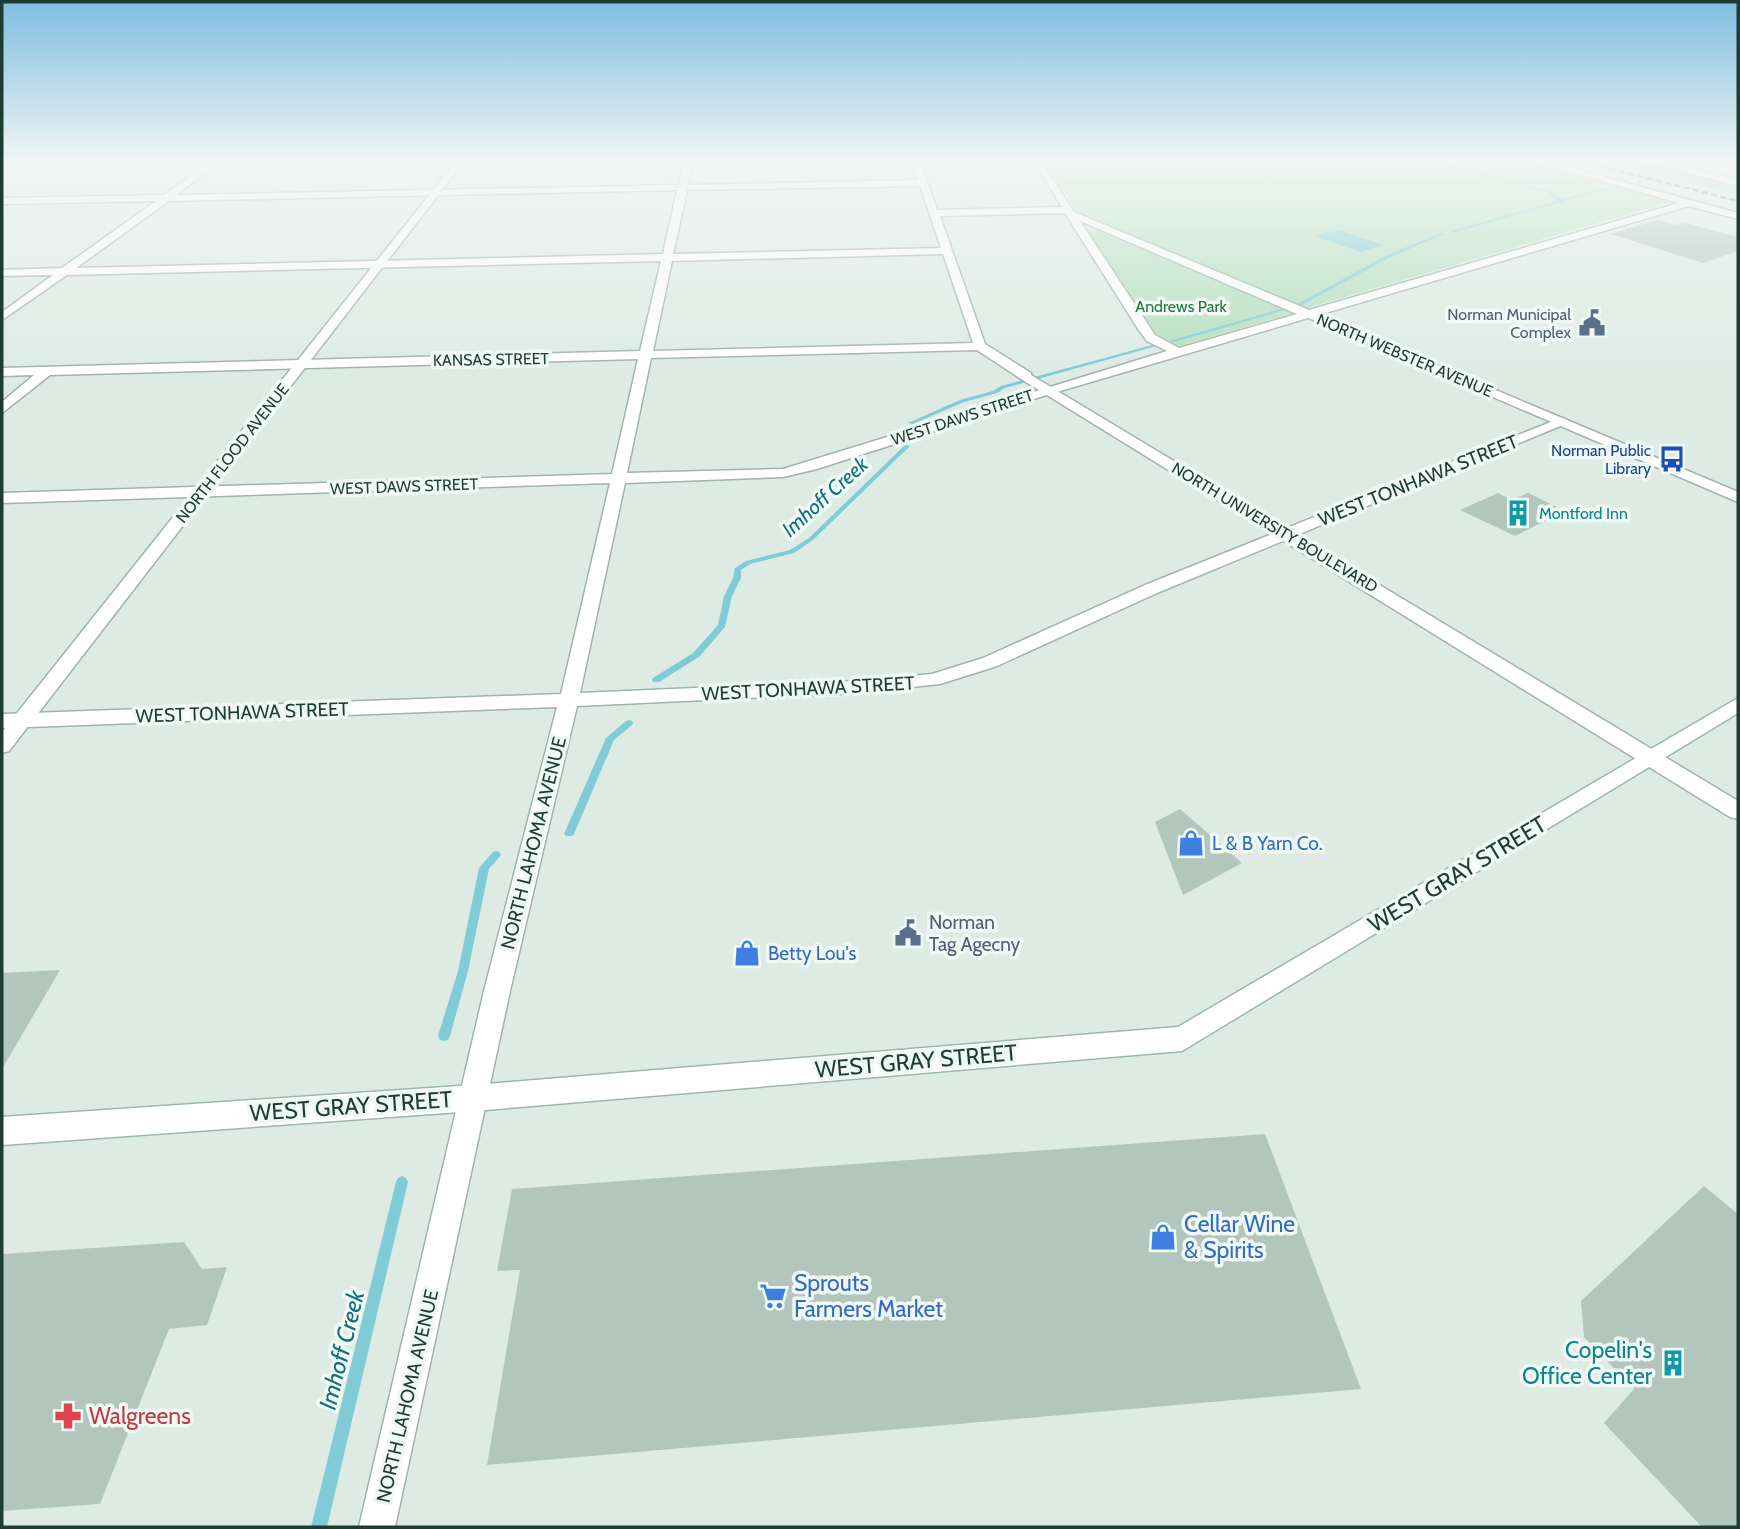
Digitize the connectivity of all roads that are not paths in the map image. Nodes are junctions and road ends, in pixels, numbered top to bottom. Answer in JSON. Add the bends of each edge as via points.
{"nodes":[{"id":1,"x":122,"y":230,"type":"edge"},
{"id":2,"x":407,"y":230,"type":"edge"},
{"id":3,"x":671,"y":230,"type":"edge"},
{"id":4,"x":939,"y":230,"type":"edge"},
{"id":5,"x":1082,"y":230,"type":"edge"},
{"id":6,"x":1114,"y":230,"type":"edge"},
{"id":7,"x":1594,"y":230,"type":"edge"},
{"id":8,"x":946,"y":251,"type":"junction"},
{"id":9,"x":665,"y":258,"type":"junction"},
{"id":10,"x":382,"y":264,"type":"junction"},
{"id":11,"x":65,"y":272,"type":"junction"},
{"id":12,"x":2,"y":273,"type":"edge"},
{"id":13,"x":1308,"y":314,"type":"junction"},
{"id":14,"x":2,"y":317,"type":"edge"},
{"id":15,"x":980,"y":346,"type":"junction"},
{"id":16,"x":1178,"y":352,"type":"junction"},
{"id":17,"x":645,"y":356,"type":"junction"},
{"id":18,"x":302,"y":364,"type":"junction"},
{"id":19,"x":46,"y":371,"type":"junction"},
{"id":20,"x":2,"y":372,"type":"edge"},
{"id":21,"x":1038,"y":383,"type":"junction"},
{"id":22,"x":2,"y":409,"type":"edge"},
{"id":23,"x":1563,"y":422,"type":"junction"},
{"id":24,"x":617,"y":480,"type":"junction"},
{"id":25,"x":202,"y":492,"type":"junction"},
{"id":26,"x":1738,"y":497,"type":"edge"},
{"id":27,"x":2,"y":498,"type":"edge"},
{"id":28,"x":1285,"y":533,"type":"junction"},
{"id":29,"x":569,"y":700,"type":"junction"},
{"id":30,"x":1738,"y":704,"type":"edge"},
{"id":31,"x":12,"y":721,"type":"edge"},
{"id":32,"x":2,"y":746,"type":"edge"},
{"id":33,"x":1652,"y":757,"type":"junction"},
{"id":34,"x":1738,"y":811,"type":"edge"},
{"id":35,"x":474,"y":1098,"type":"junction"},
{"id":36,"x":2,"y":1131,"type":"edge"},
{"id":37,"x":377,"y":1527,"type":"edge"}],
"edges":[{"from":1,"to":11,"type":"street"},
{"from":2,"to":10,"type":"street","name":"NORTH FLOOD AVENUE"},
{"from":3,"to":9,"type":"street","name":"NORTH LAHOMA AVENUE"},
{"from":4,"to":8,"type":"street"},
{"from":5,"to":16,"type":"street","via":[[1151,338]]},
{"from":6,"to":13,"type":"street","name":"NORTH WEBSTER AVENUE"},
{"from":7,"to":13,"type":"street","name":"WEST DAWS STREET"},
{"from":8,"to":9,"type":"street"},
{"from":8,"to":15,"type":"street"},
{"from":9,"to":10,"type":"street"},
{"from":9,"to":17,"type":"street","name":"NORTH LAHOMA AVENUE"},
{"from":10,"to":11,"type":"street"},
{"from":10,"to":18,"type":"street","name":"NORTH FLOOD AVENUE"},
{"from":11,"to":12,"type":"street"},
{"from":11,"to":14,"type":"street"},
{"from":13,"to":16,"type":"street","name":"WEST DAWS STREET"},
{"from":13,"to":23,"type":"street","name":"NORTH WEBSTER AVENUE"},
{"from":15,"to":17,"type":"street","name":"KANSAS STREET"},
{"from":15,"to":21,"type":"street","name":"NORTH UNIVERSITY BOULEVARD"},
{"from":16,"to":21,"type":"street","name":"WEST DAWS STREET"},
{"from":17,"to":18,"type":"street","name":"KANSAS STREET"},
{"from":17,"to":24,"type":"street","name":"NORTH LAHOMA AVENUE"},
{"from":18,"to":19,"type":"street","name":"KANSAS STREET"},
{"from":18,"to":25,"type":"street","name":"NORTH FLOOD AVENUE"},
{"from":19,"to":20,"type":"street","name":"KANSAS STREET"},
{"from":19,"to":22,"type":"street"},
{"from":21,"to":24,"type":"street","name":"WEST DAWS STREET","via":[[793,471]]},
{"from":21,"to":28,"type":"street","name":"NORTH UNIVERSITY BOULEVARD"},
{"from":23,"to":26,"type":"street","name":"NORTH WEBSTER AVENUE"},
{"from":23,"to":28,"type":"street","name":"WEST TONHAWA STREET"},
{"from":24,"to":25,"type":"street","name":"WEST DAWS STREET"},
{"from":24,"to":29,"type":"street","name":"NORTH LAHOMA AVENUE"},
{"from":25,"to":27,"type":"street","name":"WEST DAWS STREET"},
{"from":25,"to":31,"type":"street","name":"NORTH FLOOD AVENUE"},
{"from":28,"to":29,"type":"street","name":"WEST TONHAWA STREET","via":[[990,662],[933,680]]},
{"from":28,"to":33,"type":"street","name":"NORTH UNIVERSITY BOULEVARD"},
{"from":29,"to":31,"type":"street","name":"WEST TONHAWA STREET"},
{"from":29,"to":35,"type":"street","name":"NORTH LAHOMA AVENUE"},
{"from":30,"to":33,"type":"street","name":"WEST GRAY STREET"},
{"from":31,"to":32,"type":"street","name":"NORTH FLOOD AVENUE"},
{"from":33,"to":34,"type":"street","name":"NORTH UNIVERSITY BOULEVARD"},
{"from":33,"to":35,"type":"street","name":"WEST GRAY STREET","via":[[1182,1039]]},
{"from":35,"to":36,"type":"street","name":"WEST GRAY STREET"},
{"from":35,"to":37,"type":"street","name":"NORTH LAHOMA AVENUE"}]}
